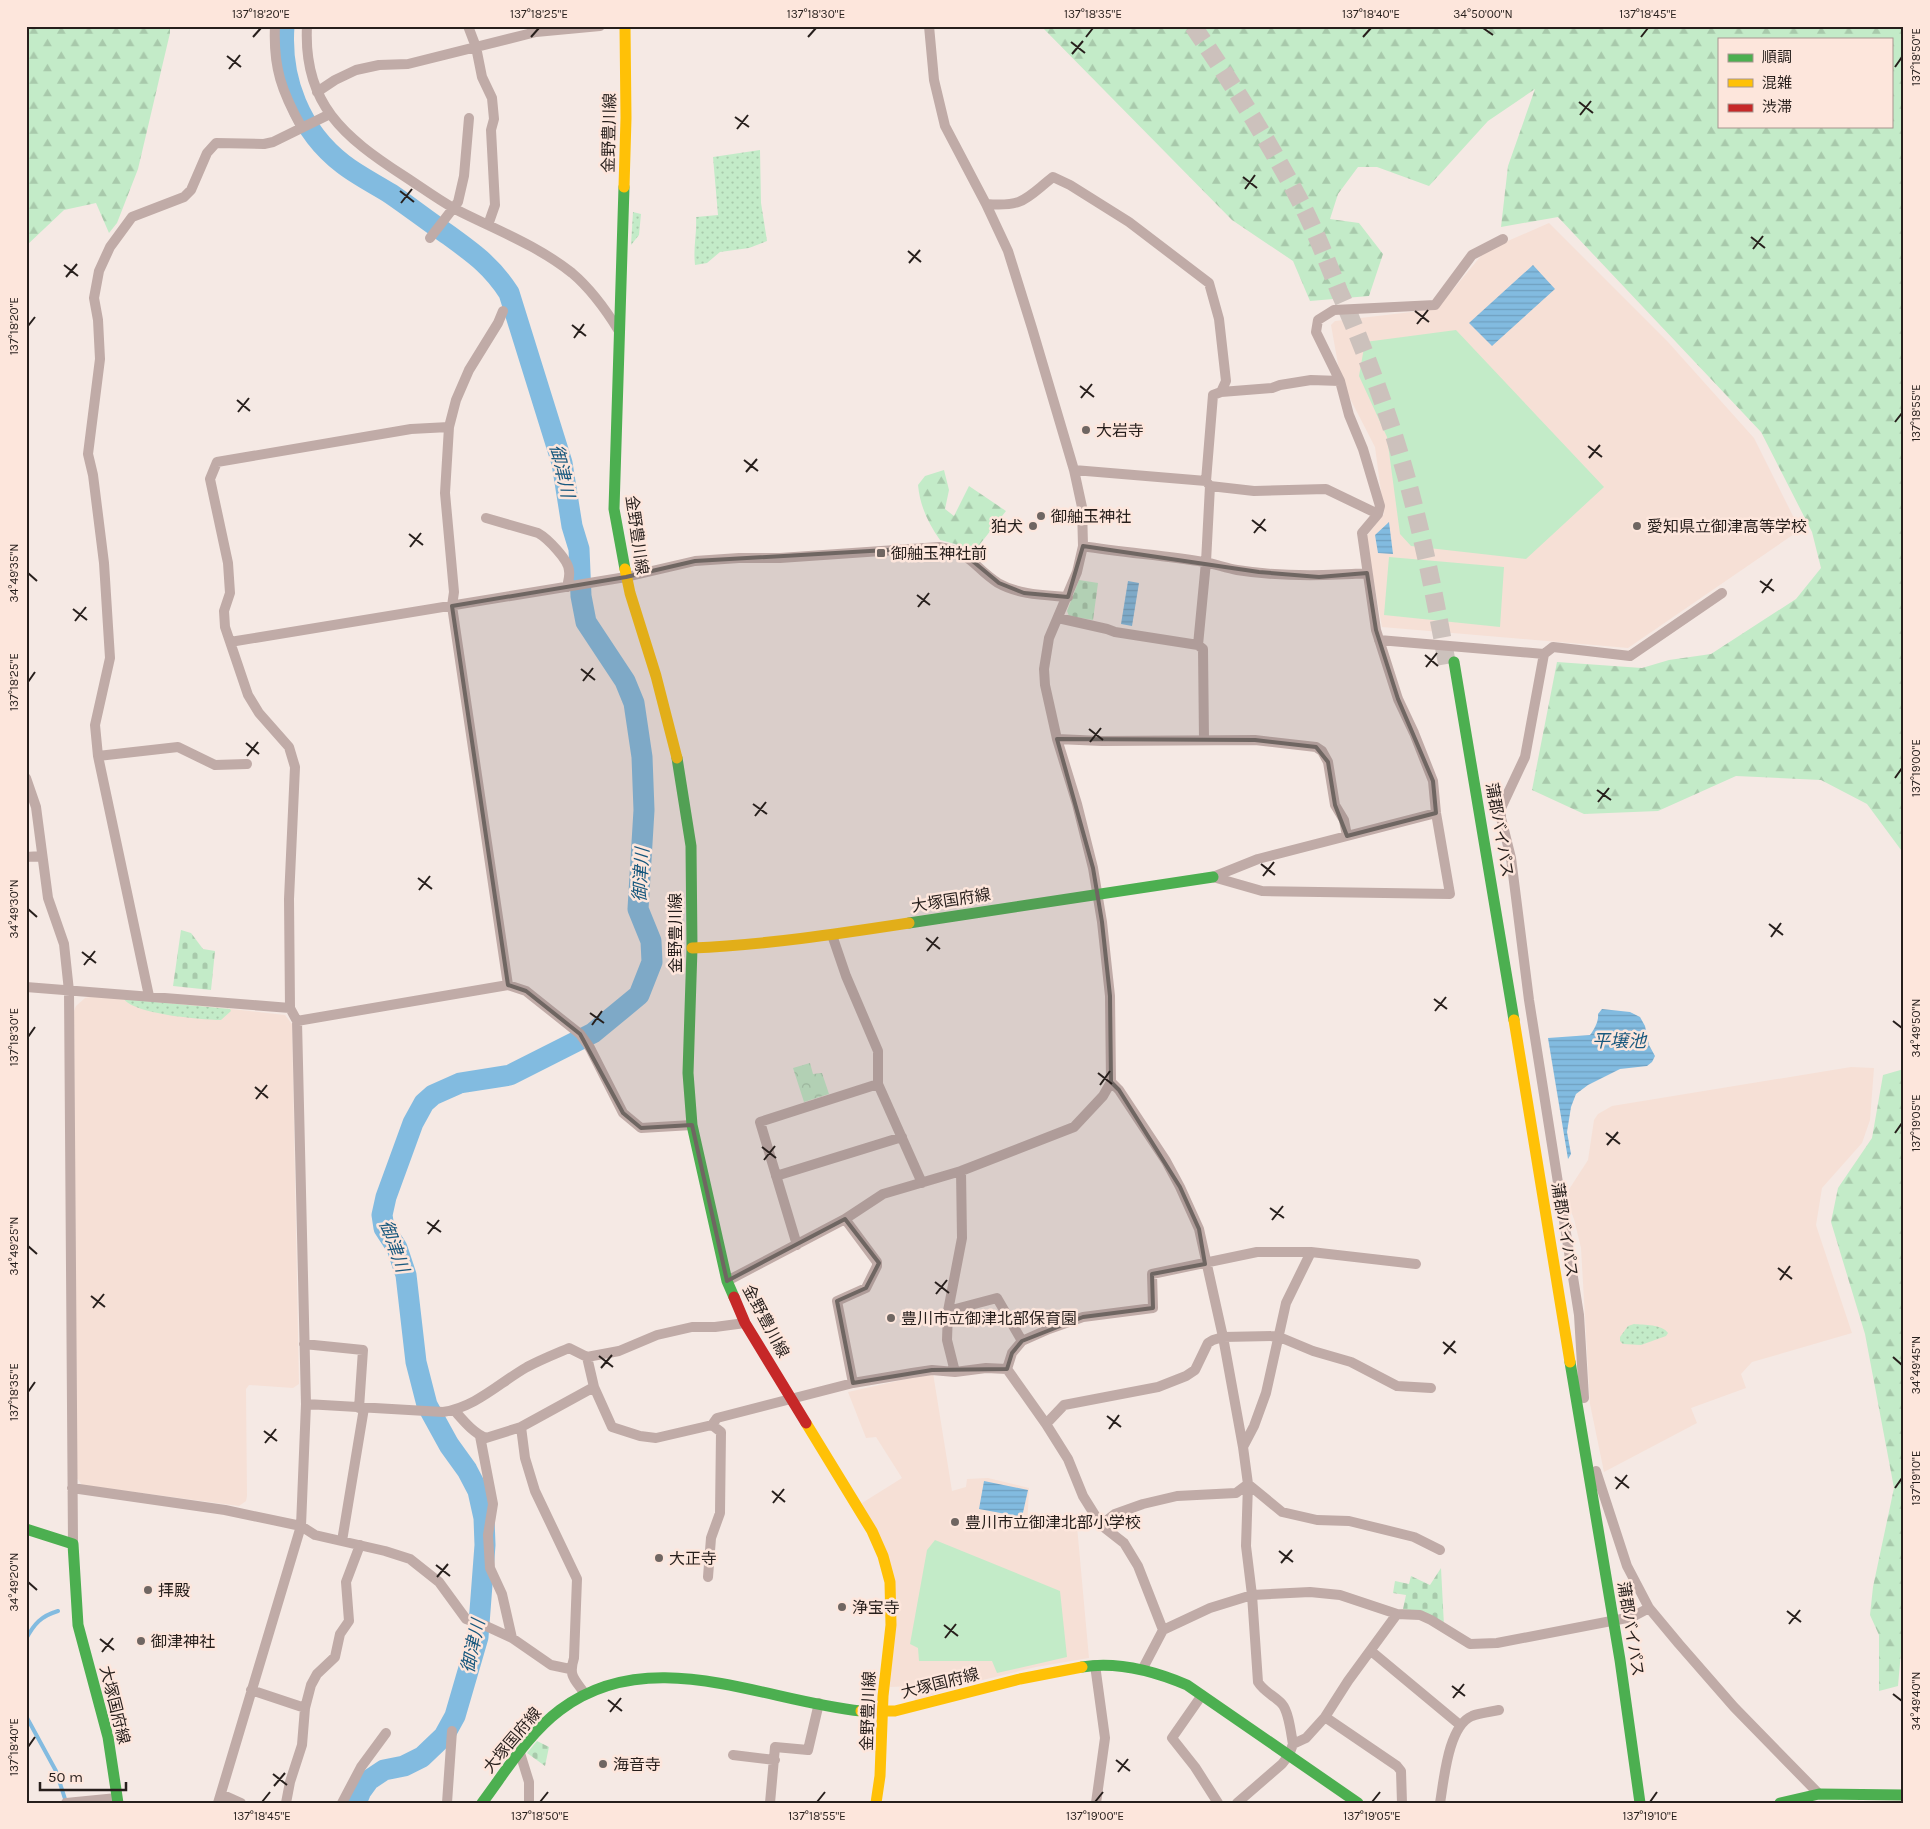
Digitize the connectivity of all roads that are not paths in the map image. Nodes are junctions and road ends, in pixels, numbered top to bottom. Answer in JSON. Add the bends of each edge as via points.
{"nodes":[{"id":1,"x":275,"y":26,"type":"edge"},
{"id":2,"x":307,"y":26,"type":"edge"},
{"id":3,"x":468,"y":26,"type":"edge"},
{"id":4,"x":600,"y":26,"type":"edge"},
{"id":5,"x":625,"y":26,"type":"edge"},
{"id":6,"x":929,"y":26,"type":"edge"},
{"id":7,"x":476,"y":47,"type":"junction"},
{"id":8,"x":317,"y":92,"type":"junction"},
{"id":9,"x":327,"y":116,"type":"junction"},
{"id":10,"x":469,"y":118,"type":"dead end"},
{"id":11,"x":302,"y":128,"type":"junction"},
{"id":12,"x":986,"y":204,"type":"junction"},
{"id":13,"x":453,"y":208,"type":"junction"},
{"id":14,"x":488,"y":225,"type":"junction"},
{"id":15,"x":430,"y":238,"type":"dead end"},
{"id":16,"x":1503,"y":239,"type":"dead end"},
{"id":17,"x":504,"y":310,"type":"dead end"},
{"id":18,"x":620,"y":331,"type":"junction"},
{"id":19,"x":1340,"y":381,"type":"junction"},
{"id":20,"x":1221,"y":392,"type":"junction"},
{"id":21,"x":449,"y":427,"type":"junction"},
{"id":22,"x":1074,"y":470,"type":"junction"},
{"id":23,"x":1208,"y":484,"type":"junction"},
{"id":24,"x":1378,"y":514,"type":"junction"},
{"id":25,"x":486,"y":518,"type":"dead end"},
{"id":26,"x":1083,"y":546,"type":"junction"},
{"id":27,"x":1206,"y":562,"type":"junction"},
{"id":28,"x":1367,"y":573,"type":"junction"},
{"id":29,"x":626,"y":578,"type":"junction"},
{"id":30,"x":571,"y":586,"type":"junction"},
{"id":31,"x":1722,"y":593,"type":"dead end"},
{"id":32,"x":1068,"y":597,"type":"junction"},
{"id":33,"x":452,"y":606,"type":"junction"},
{"id":34,"x":1058,"y":618,"type":"junction"},
{"id":35,"x":1379,"y":640,"type":"junction"},
{"id":36,"x":230,"y":642,"type":"junction"},
{"id":37,"x":1198,"y":645,"type":"junction"},
{"id":38,"x":1544,"y":654,"type":"junction"},
{"id":39,"x":1451,"y":664,"type":"tunnel mouth"},
{"id":40,"x":1057,"y":739,"type":"junction"},
{"id":41,"x":1204,"y":740,"type":"junction"},
{"id":42,"x":98,"y":756,"type":"junction"},
{"id":43,"x":247,"y":764,"type":"dead end"},
{"id":44,"x":26,"y":778,"type":"edge"},
{"id":45,"x":31,"y":807,"type":"edge"},
{"id":46,"x":1436,"y":813,"type":"junction"},
{"id":47,"x":1347,"y":836,"type":"junction"},
{"id":48,"x":42,"y":856,"type":"junction"},
{"id":49,"x":26,"y":857,"type":"edge"},
{"id":50,"x":1213,"y":877,"type":"junction"},
{"id":51,"x":1097,"y":894,"type":"junction"},
{"id":52,"x":832,"y":935,"type":"junction"},
{"id":53,"x":692,"y":948,"type":"junction"},
{"id":54,"x":508,"y":985,"type":"junction"},
{"id":55,"x":26,"y":987,"type":"edge"},
{"id":56,"x":69,"y":992,"type":"junction"},
{"id":57,"x":149,"y":996,"type":"junction"},
{"id":58,"x":290,"y":1008,"type":"junction"},
{"id":59,"x":297,"y":1021,"type":"junction"},
{"id":60,"x":1111,"y":1082,"type":"junction"},
{"id":61,"x":878,"y":1084,"type":"junction"},
{"id":62,"x":692,"y":1126,"type":"junction"},
{"id":63,"x":902,"y":1137,"type":"junction"},
{"id":64,"x":960,"y":1171,"type":"junction"},
{"id":65,"x":776,"y":1176,"type":"junction"},
{"id":66,"x":922,"y":1183,"type":"junction"},
{"id":67,"x":845,"y":1219,"type":"junction"},
{"id":68,"x":797,"y":1245,"type":"junction"},
{"id":69,"x":1311,"y":1252,"type":"junction"},
{"id":70,"x":1205,"y":1264,"type":"junction"},
{"id":71,"x":1416,"y":1264,"type":"dead end"},
{"id":72,"x":728,"y":1282,"type":"junction"},
{"id":73,"x":948,"y":1310,"type":"junction"},
{"id":74,"x":745,"y":1323,"type":"junction"},
{"id":75,"x":1277,"y":1336,"type":"junction"},
{"id":76,"x":1223,"y":1337,"type":"junction"},
{"id":77,"x":1022,"y":1341,"type":"junction"},
{"id":78,"x":304,"y":1344,"type":"junction"},
{"id":79,"x":587,"y":1357,"type":"junction"},
{"id":80,"x":1007,"y":1369,"type":"junction"},
{"id":81,"x":955,"y":1372,"type":"junction"},
{"id":82,"x":854,"y":1383,"type":"junction"},
{"id":83,"x":594,"y":1388,"type":"junction"},
{"id":84,"x":1431,"y":1388,"type":"dead end"},
{"id":85,"x":792,"y":1400,"type":"junction"},
{"id":86,"x":306,"y":1404,"type":"junction"},
{"id":87,"x":362,"y":1408,"type":"junction"},
{"id":88,"x":454,"y":1410,"type":"junction"},
{"id":89,"x":1046,"y":1424,"type":"junction"},
{"id":90,"x":712,"y":1426,"type":"junction"},
{"id":91,"x":521,"y":1427,"type":"junction"},
{"id":92,"x":480,"y":1436,"type":"junction"},
{"id":93,"x":1243,"y":1447,"type":"junction"},
{"id":94,"x":1583,"y":1455,"type":"junction"},
{"id":95,"x":1248,"y":1484,"type":"junction"},
{"id":96,"x":72,"y":1488,"type":"junction"},
{"id":97,"x":1101,"y":1525,"type":"junction"},
{"id":98,"x":301,"y":1526,"type":"junction"},
{"id":99,"x":26,"y":1529,"type":"edge"},
{"id":100,"x":342,"y":1541,"type":"junction"},
{"id":101,"x":73,"y":1544,"type":"junction"},
{"id":102,"x":360,"y":1545,"type":"junction"},
{"id":103,"x":1440,"y":1550,"type":"dead end"},
{"id":104,"x":708,"y":1578,"type":"dead end"},
{"id":105,"x":1252,"y":1595,"type":"junction"},
{"id":106,"x":1649,"y":1608,"type":"junction"},
{"id":107,"x":1397,"y":1614,"type":"junction"},
{"id":108,"x":1162,"y":1630,"type":"junction"},
{"id":109,"x":512,"y":1638,"type":"junction"},
{"id":110,"x":1372,"y":1651,"type":"junction"},
{"id":111,"x":1094,"y":1665,"type":"junction"},
{"id":112,"x":570,"y":1669,"type":"junction"},
{"id":113,"x":1142,"y":1670,"type":"junction"},
{"id":114,"x":251,"y":1690,"type":"junction"},
{"id":115,"x":585,"y":1694,"type":"junction"},
{"id":116,"x":1202,"y":1695,"type":"junction"},
{"id":117,"x":818,"y":1703,"type":"junction"},
{"id":118,"x":305,"y":1708,"type":"junction"},
{"id":119,"x":1499,"y":1710,"type":"dead end"},
{"id":120,"x":884,"y":1712,"type":"junction"},
{"id":121,"x":1325,"y":1717,"type":"junction"},
{"id":122,"x":1460,"y":1725,"type":"junction"},
{"id":123,"x":452,"y":1731,"type":"dead end"},
{"id":124,"x":386,"y":1734,"type":"dead end"},
{"id":125,"x":1291,"y":1750,"type":"junction"},
{"id":126,"x":520,"y":1753,"type":"junction"},
{"id":127,"x":733,"y":1755,"type":"dead end"},
{"id":128,"x":775,"y":1760,"type":"junction"},
{"id":129,"x":1819,"y":1794,"type":"junction"},
{"id":130,"x":1904,"y":1795,"type":"edge"},
{"id":131,"x":220,"y":1798,"type":"edge"},
{"id":132,"x":1860,"y":1798,"type":"edge"},
{"id":133,"x":117,"y":1800,"type":"edge"},
{"id":134,"x":66,"y":1803,"type":"edge"},
{"id":135,"x":241,"y":1803,"type":"edge"},
{"id":136,"x":286,"y":1803,"type":"edge"},
{"id":137,"x":342,"y":1803,"type":"edge"},
{"id":138,"x":446,"y":1803,"type":"edge"},
{"id":139,"x":482,"y":1803,"type":"edge"},
{"id":140,"x":528,"y":1803,"type":"edge"},
{"id":141,"x":770,"y":1803,"type":"edge"},
{"id":142,"x":876,"y":1803,"type":"edge"},
{"id":143,"x":1096,"y":1803,"type":"edge"},
{"id":144,"x":1218,"y":1803,"type":"edge"},
{"id":145,"x":1238,"y":1803,"type":"edge"},
{"id":146,"x":1358,"y":1803,"type":"edge"},
{"id":147,"x":1402,"y":1803,"type":"edge"},
{"id":148,"x":1440,"y":1803,"type":"edge"},
{"id":149,"x":1634,"y":1803,"type":"edge"},
{"id":150,"x":1640,"y":1803,"type":"edge"},
{"id":151,"x":1780,"y":1803,"type":"edge"}],
"edges":[{"from":1,"to":11,"type":"street","via":[[278,71],[286,98]]},
{"from":2,"to":8,"type":"street","via":[[309,68]]},
{"from":3,"to":7,"type":"street"},
{"from":4,"to":7,"type":"street","via":[[536,32]]},
{"from":5,"to":18,"type":"main road","name":"金野豊川線","via":[[626,118]]},
{"from":6,"to":12,"type":"street","via":[[934,80],[945,126]]},
{"from":7,"to":8,"type":"street","via":[[408,64],[356,70]]},
{"from":7,"to":14,"type":"street","via":[[482,78],[492,98],[494,119],[491,130],[495,205]]},
{"from":8,"to":9,"type":"street"},
{"from":9,"to":11,"type":"street"},
{"from":9,"to":13,"type":"street","via":[[370,154]]},
{"from":10,"to":13,"type":"street","via":[[464,176],[458,202]]},
{"from":11,"to":42,"type":"street","via":[[264,144],[216,144],[184,197],[132,216],[110,246],[99,271],[94,298],[100,359],[88,454],[104,563],[110,658],[95,725]]},
{"from":12,"to":20,"type":"street","via":[[1006,206],[1021,202],[1053,177],[1129,222],[1209,283],[1219,319],[1226,381]]},
{"from":12,"to":22,"type":"street","via":[[1008,251]]},
{"from":13,"to":14,"type":"street"},
{"from":13,"to":15,"type":"street"},
{"from":14,"to":18,"type":"street","via":[[534,248],[572,273],[591,292]]},
{"from":16,"to":19,"type":"street","via":[[1472,255],[1435,305],[1334,310],[1318,320],[1316,332]]},
{"from":17,"to":21,"type":"street","via":[[470,370],[456,400]]},
{"from":18,"to":29,"type":"main road","name":"金野豊川線","via":[[614,509]]},
{"from":19,"to":20,"type":"street","via":[[1311,380],[1272,388]]},
{"from":19,"to":24,"type":"street","via":[[1380,506]]},
{"from":20,"to":23,"type":"street","via":[[1213,395]]},
{"from":21,"to":33,"type":"street","via":[[445,493],[454,592]]},
{"from":21,"to":36,"type":"street","via":[[412,429],[217,462],[210,479],[228,563],[230,593],[224,611]]},
{"from":22,"to":23,"type":"street"},
{"from":22,"to":26,"type":"street","via":[[1082,507]]},
{"from":23,"to":24,"type":"street","via":[[1254,491],[1326,489]]},
{"from":23,"to":27,"type":"street"},
{"from":24,"to":28,"type":"street","via":[[1362,533]]},
{"from":25,"to":30,"type":"street","via":[[546,538],[567,563]]},
{"from":26,"to":27,"type":"street"},
{"from":26,"to":32,"type":"street"},
{"from":27,"to":28,"type":"street","via":[[1237,570],[1319,577]]},
{"from":27,"to":37,"type":"street"},
{"from":28,"to":35,"type":"street"},
{"from":29,"to":30,"type":"street"},
{"from":29,"to":32,"type":"street","via":[[695,561],[938,548],[955,550],[999,583],[1024,593]]},
{"from":29,"to":53,"type":"main road","name":"金野豊川線","via":[[680,768],[691,846]]},
{"from":30,"to":33,"type":"street"},
{"from":31,"to":38,"type":"street","via":[[1630,656],[1553,646]]},
{"from":32,"to":34,"type":"street"},
{"from":33,"to":36,"type":"street"},
{"from":33,"to":54,"type":"street"},
{"from":34,"to":37,"type":"street","via":[[1115,632]]},
{"from":34,"to":40,"type":"street","via":[[1049,638],[1044,670]]},
{"from":35,"to":38,"type":"street"},
{"from":35,"to":46,"type":"street","via":[[1398,699],[1433,781]]},
{"from":36,"to":58,"type":"street","via":[[248,695],[259,713],[289,747],[295,767],[289,899]]},
{"from":37,"to":41,"type":"street","via":[[1203,649],[1204,657]]},
{"from":38,"to":106,"type":"street","via":[[1525,757],[1502,808],[1501,818],[1511,858],[1528,1000],[1579,1315],[1585,1410],[1593,1457],[1627,1566]]},
{"from":39,"to":94,"type":"main road","name":"蒲郡バイパス"},
{"from":40,"to":41,"type":"street"},
{"from":40,"to":51,"type":"street","via":[[1077,804]]},
{"from":41,"to":47,"type":"street","via":[[1255,740],[1316,747],[1322,751],[1328,762],[1335,805],[1344,820]]},
{"from":42,"to":43,"type":"street","via":[[178,747],[215,765]]},
{"from":42,"to":57,"type":"street"},
{"from":44,"to":45,"type":"street"},
{"from":45,"to":48,"type":"street"},
{"from":46,"to":47,"type":"street"},
{"from":46,"to":50,"type":"street","via":[[1450,894],[1262,891]]},
{"from":47,"to":50,"type":"street","via":[[1258,859]]},
{"from":48,"to":49,"type":"street"},
{"from":48,"to":56,"type":"street","via":[[50,904],[64,944]]},
{"from":50,"to":51,"type":"main road","name":"大塚国府線"},
{"from":51,"to":52,"type":"main road","name":"大塚国府線"},
{"from":51,"to":60,"type":"street","via":[[1110,996]]},
{"from":52,"to":53,"type":"main road","name":"大塚国府線"},
{"from":52,"to":61,"type":"street","via":[[878,1051]]},
{"from":53,"to":62,"type":"main road","name":"金野豊川線","via":[[688,1072]]},
{"from":54,"to":59,"type":"street"},
{"from":54,"to":62,"type":"street","via":[[526,991],[580,1034],[623,1113],[641,1128]]},
{"from":55,"to":56,"type":"street"},
{"from":56,"to":57,"type":"street"},
{"from":56,"to":96,"type":"street"},
{"from":57,"to":58,"type":"street"},
{"from":58,"to":59,"type":"street"},
{"from":59,"to":78,"type":"street"},
{"from":60,"to":64,"type":"street","via":[[1103,1096],[1074,1128]]},
{"from":60,"to":70,"type":"street","via":[[1120,1090],[1180,1187],[1199,1229]]},
{"from":61,"to":63,"type":"street"},
{"from":61,"to":65,"type":"street","via":[[760,1122]]},
{"from":62,"to":72,"type":"main road","name":"金野豊川線"},
{"from":63,"to":65,"type":"street"},
{"from":63,"to":66,"type":"street"},
{"from":64,"to":66,"type":"street"},
{"from":64,"to":73,"type":"street","via":[[962,1238]]},
{"from":65,"to":68,"type":"street"},
{"from":66,"to":67,"type":"street","via":[[882,1194]]},
{"from":67,"to":68,"type":"street"},
{"from":67,"to":82,"type":"street","via":[[878,1262],[866,1288],[837,1301]]},
{"from":68,"to":72,"type":"street"},
{"from":69,"to":70,"type":"street","via":[[1257,1252]]},
{"from":69,"to":71,"type":"street"},
{"from":69,"to":75,"type":"street","via":[[1286,1303]]},
{"from":70,"to":76,"type":"street"},
{"from":70,"to":77,"type":"street","via":[[1152,1274],[1153,1308],[1083,1317]]},
{"from":72,"to":74,"type":"main road","name":"金野豊川線"},
{"from":73,"to":77,"type":"street","via":[[996,1298]]},
{"from":73,"to":81,"type":"street","via":[[947,1340]]},
{"from":74,"to":79,"type":"street","via":[[692,1327],[665,1333],[619,1351]]},
{"from":74,"to":85,"type":"main road","name":"金野豊川線"},
{"from":75,"to":76,"type":"street"},
{"from":75,"to":84,"type":"street","via":[[1351,1362],[1397,1386]]},
{"from":75,"to":93,"type":"street","via":[[1266,1393]]},
{"from":76,"to":89,"type":"street","via":[[1208,1343],[1195,1370],[1186,1376],[1158,1387],[1064,1405]]},
{"from":76,"to":93,"type":"street"},
{"from":77,"to":80,"type":"street","via":[[1012,1353]]},
{"from":78,"to":86,"type":"street"},
{"from":78,"to":87,"type":"street","via":[[363,1350]]},
{"from":79,"to":83,"type":"street"},
{"from":79,"to":88,"type":"street","via":[[569,1348],[527,1368],[475,1402]]},
{"from":80,"to":81,"type":"street"},
{"from":80,"to":89,"type":"street"},
{"from":81,"to":82,"type":"street","via":[[932,1370]]},
{"from":82,"to":85,"type":"street"},
{"from":83,"to":90,"type":"street","via":[[612,1427],[656,1438]]},
{"from":83,"to":91,"type":"street"},
{"from":85,"to":90,"type":"street","via":[[718,1418]]},
{"from":85,"to":120,"type":"main road","name":"金野豊川線","via":[[863,1515],[886,1566],[891,1600]]},
{"from":86,"to":87,"type":"street"},
{"from":86,"to":98,"type":"street"},
{"from":87,"to":88,"type":"street"},
{"from":87,"to":100,"type":"street"},
{"from":88,"to":92,"type":"street"},
{"from":89,"to":97,"type":"street","via":[[1068,1459],[1083,1496]]},
{"from":90,"to":104,"type":"street","via":[[721,1432],[720,1513],[711,1538]]},
{"from":91,"to":92,"type":"street","via":[[486,1438]]},
{"from":91,"to":112,"type":"street","via":[[525,1458],[535,1491],[577,1579],[574,1658]]},
{"from":92,"to":109,"type":"street","via":[[493,1504],[488,1536],[490,1568],[502,1594]]},
{"from":93,"to":95,"type":"street"},
{"from":94,"to":149,"type":"main road","name":"蒲郡バイパス"},
{"from":94,"to":150,"type":"main road","name":"蒲郡バイパス","via":[[1620,1660]]},
{"from":95,"to":97,"type":"street","via":[[1236,1493],[1177,1496],[1143,1504],[1115,1514]]},
{"from":95,"to":103,"type":"street","via":[[1282,1512],[1317,1520],[1349,1521],[1414,1537]]},
{"from":95,"to":105,"type":"street","via":[[1246,1546]]},
{"from":96,"to":98,"type":"street","via":[[225,1510]]},
{"from":96,"to":101,"type":"street"},
{"from":97,"to":108,"type":"street","via":[[1124,1543],[1138,1566]]},
{"from":98,"to":100,"type":"street","via":[[315,1535]]},
{"from":98,"to":114,"type":"street"},
{"from":99,"to":101,"type":"main road"},
{"from":100,"to":102,"type":"street"},
{"from":101,"to":133,"type":"main road","name":"大塚国府線","via":[[78,1625],[108,1737]]},
{"from":102,"to":109,"type":"street","via":[[410,1559],[439,1582],[466,1620]]},
{"from":102,"to":118,"type":"street","via":[[346,1582],[349,1621],[340,1634],[335,1657],[317,1674],[311,1685]]},
{"from":105,"to":107,"type":"street","via":[[1310,1592],[1340,1595]]},
{"from":105,"to":108,"type":"street","via":[[1210,1608]]},
{"from":105,"to":125,"type":"street","via":[[1258,1682],[1285,1709]]},
{"from":106,"to":107,"type":"street","via":[[1632,1617],[1498,1644],[1470,1644],[1420,1615]]},
{"from":106,"to":129,"type":"street","via":[[1734,1707]]},
{"from":107,"to":110,"type":"street"},
{"from":108,"to":113,"type":"street"},
{"from":109,"to":112,"type":"street","via":[[551,1665]]},
{"from":110,"to":121,"type":"street"},
{"from":110,"to":122,"type":"street"},
{"from":111,"to":113,"type":"main road","name":"大塚国府線"},
{"from":111,"to":120,"type":"main road","name":"大塚国府線","via":[[1039,1674]]},
{"from":111,"to":143,"type":"street","via":[[1105,1738]]},
{"from":112,"to":115,"type":"street"},
{"from":113,"to":116,"type":"main road","name":"大塚国府線","via":[[1174,1679]]},
{"from":114,"to":118,"type":"street"},
{"from":114,"to":131,"type":"street"},
{"from":115,"to":117,"type":"main road","name":"大塚国府線","via":[[628,1680],[659,1676]]},
{"from":115,"to":126,"type":"main road","name":"大塚国府線","via":[[558,1711]]},
{"from":116,"to":125,"type":"main road","name":"大塚国府線"},
{"from":116,"to":144,"type":"street","via":[[1172,1738]]},
{"from":117,"to":120,"type":"main road","name":"大塚国府線","via":[[872,1713]]},
{"from":117,"to":128,"type":"street","via":[[808,1750],[775,1748]]},
{"from":118,"to":136,"type":"street","via":[[302,1745]]},
{"from":119,"to":122,"type":"street","via":[[1472,1716]]},
{"from":120,"to":142,"type":"main road","name":"金野豊川線","via":[[882,1766]]},
{"from":121,"to":125,"type":"street"},
{"from":121,"to":147,"type":"street","via":[[1398,1766]]},
{"from":122,"to":148,"type":"street","via":[[1451,1746]]},
{"from":123,"to":138,"type":"street"},
{"from":124,"to":137,"type":"street","via":[[361,1767]]},
{"from":125,"to":145,"type":"street","via":[[1282,1764]]},
{"from":125,"to":146,"type":"main road","name":"大塚国府線"},
{"from":126,"to":139,"type":"main road","name":"大塚国府線"},
{"from":126,"to":140,"type":"street","via":[[529,1782]]},
{"from":127,"to":128,"type":"street"},
{"from":128,"to":141,"type":"street"},
{"from":129,"to":132,"type":"main road"},
{"from":129,"to":151,"type":"main road"},
{"from":130,"to":132,"type":"main road"},
{"from":131,"to":135,"type":"street"},
{"from":133,"to":134,"type":"street"}]}
